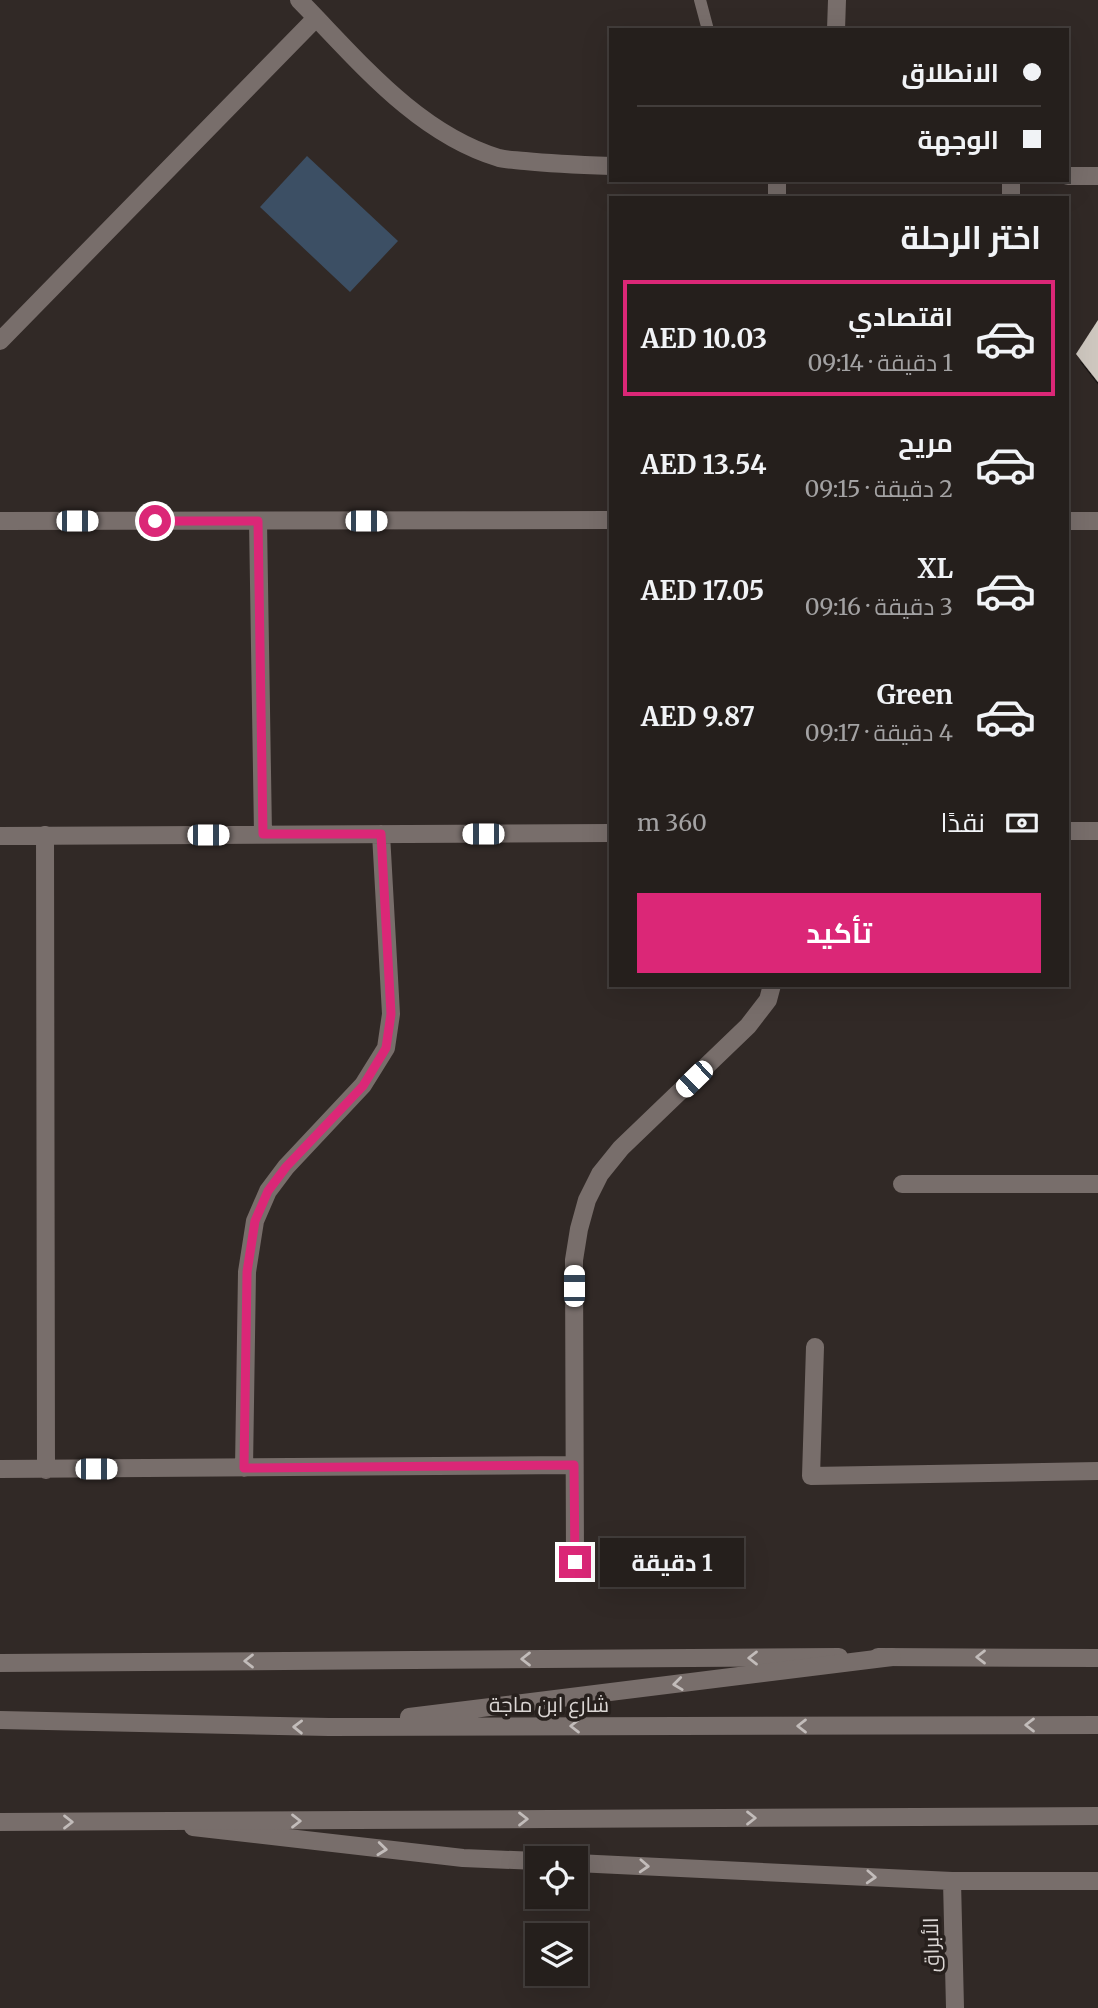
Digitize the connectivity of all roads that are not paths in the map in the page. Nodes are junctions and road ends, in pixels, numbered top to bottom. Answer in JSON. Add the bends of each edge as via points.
{"nodes":[{"id":1,"x":299,"y":0,"type":"edge"},
{"id":2,"x":700,"y":0,"type":"edge"},
{"id":3,"x":837,"y":0,"type":"edge"},
{"id":4,"x":316,"y":18,"type":"junction"},
{"id":5,"x":707,"y":28,"type":"edge"},
{"id":6,"x":836,"y":28,"type":"edge"},
{"id":7,"x":609,"y":166,"type":"edge"},
{"id":8,"x":1069,"y":176,"type":"edge"},
{"id":9,"x":1098,"y":176,"type":"edge"},
{"id":10,"x":0,"y":341,"type":"edge"},
{"id":11,"x":609,"y":520,"type":"edge"},
{"id":12,"x":0,"y":521,"type":"edge"},
{"id":13,"x":258,"y":521,"type":"junction"},
{"id":14,"x":1069,"y":521,"type":"edge"},
{"id":15,"x":1098,"y":521,"type":"edge"},
{"id":16,"x":1069,"y":831,"type":"edge"},
{"id":17,"x":1098,"y":831,"type":"edge"},
{"id":18,"x":609,"y":833,"type":"edge"},
{"id":19,"x":263,"y":834,"type":"junction"},
{"id":20,"x":381,"y":834,"type":"junction"},
{"id":21,"x":45,"y":835,"type":"junction"},
{"id":22,"x":0,"y":836,"type":"edge"},
{"id":23,"x":771,"y":987,"type":"edge"},
{"id":24,"x":902,"y":1184,"type":"dead end"},
{"id":25,"x":1098,"y":1184,"type":"edge"},
{"id":26,"x":815,"y":1347,"type":"dead end"},
{"id":27,"x":574,"y":1465,"type":"junction"},
{"id":28,"x":244,"y":1468,"type":"junction"},
{"id":29,"x":0,"y":1469,"type":"edge"},
{"id":30,"x":46,"y":1470,"type":"junction"},
{"id":31,"x":1098,"y":1471,"type":"edge"},
{"id":32,"x":575,"y":1562,"type":"dead end"},
{"id":33,"x":892,"y":1657,"type":"junction"},
{"id":34,"x":1098,"y":1658,"type":"edge"},
{"id":35,"x":0,"y":1662,"type":"edge"},
{"id":36,"x":0,"y":1720,"type":"edge"},
{"id":37,"x":1098,"y":1725,"type":"edge"},
{"id":38,"x":329,"y":1727,"type":"junction"},
{"id":39,"x":1098,"y":1816,"type":"edge"},
{"id":40,"x":0,"y":1822,"type":"edge"},
{"id":41,"x":144,"y":1822,"type":"junction"},
{"id":42,"x":525,"y":1861,"type":"edge"},
{"id":43,"x":588,"y":1864,"type":"edge"},
{"id":44,"x":952,"y":1881,"type":"junction"},
{"id":45,"x":1098,"y":1881,"type":"edge"},
{"id":46,"x":955,"y":2008,"type":"edge"}],
"edges":[{"from":1,"to":4,"type":"street"},
{"from":2,"to":5,"type":"lane"},
{"from":3,"to":6,"type":"street"},
{"from":4,"to":7,"type":"street","via":[[393,95],[465,145],[501,158]]},
{"from":4,"to":10,"type":"street"},
{"from":8,"to":9,"type":"street"},
{"from":11,"to":13,"type":"street"},
{"from":12,"to":13,"type":"street"},
{"from":13,"to":19,"type":"street"},
{"from":14,"to":15,"type":"street"},
{"from":16,"to":17,"type":"street"},
{"from":18,"to":20,"type":"street"},
{"from":19,"to":20,"type":"street"},
{"from":19,"to":21,"type":"street"},
{"from":20,"to":28,"type":"street","via":[[391,1014],[386,1048],[363,1086],[286,1167],[268,1191],[255,1221],[247,1272]]},
{"from":21,"to":22,"type":"street"},
{"from":21,"to":30,"type":"street"},
{"from":23,"to":27,"type":"street","via":[[768,1000],[748,1026],[621,1148],[587,1200],[575,1260]]},
{"from":24,"to":25,"type":"street"},
{"from":26,"to":31,"type":"street","via":[[811,1476]]},
{"from":27,"to":28,"type":"street"},
{"from":27,"to":32,"type":"street"},
{"from":28,"to":30,"type":"street"},
{"from":29,"to":30,"type":"street"},
{"from":34,"to":33,"type":"street","one_way":true},
{"from":33,"to":35,"type":"street","one_way":true},
{"from":33,"to":38,"type":"street","one_way":true},
{"from":38,"to":36,"type":"street","name":"شارع ابن ماجة","one_way":true},
{"from":37,"to":38,"type":"street","name":"شارع ابن ماجة","one_way":true},
{"from":41,"to":39,"type":"street","one_way":true},
{"from":40,"to":41,"type":"street","one_way":true},
{"from":41,"to":42,"type":"street","one_way":true,"via":[[463,1858]]},
{"from":43,"to":44,"type":"street","one_way":true},
{"from":44,"to":45,"type":"street"},
{"from":44,"to":46,"type":"street","name":"الأبراق"}]}
